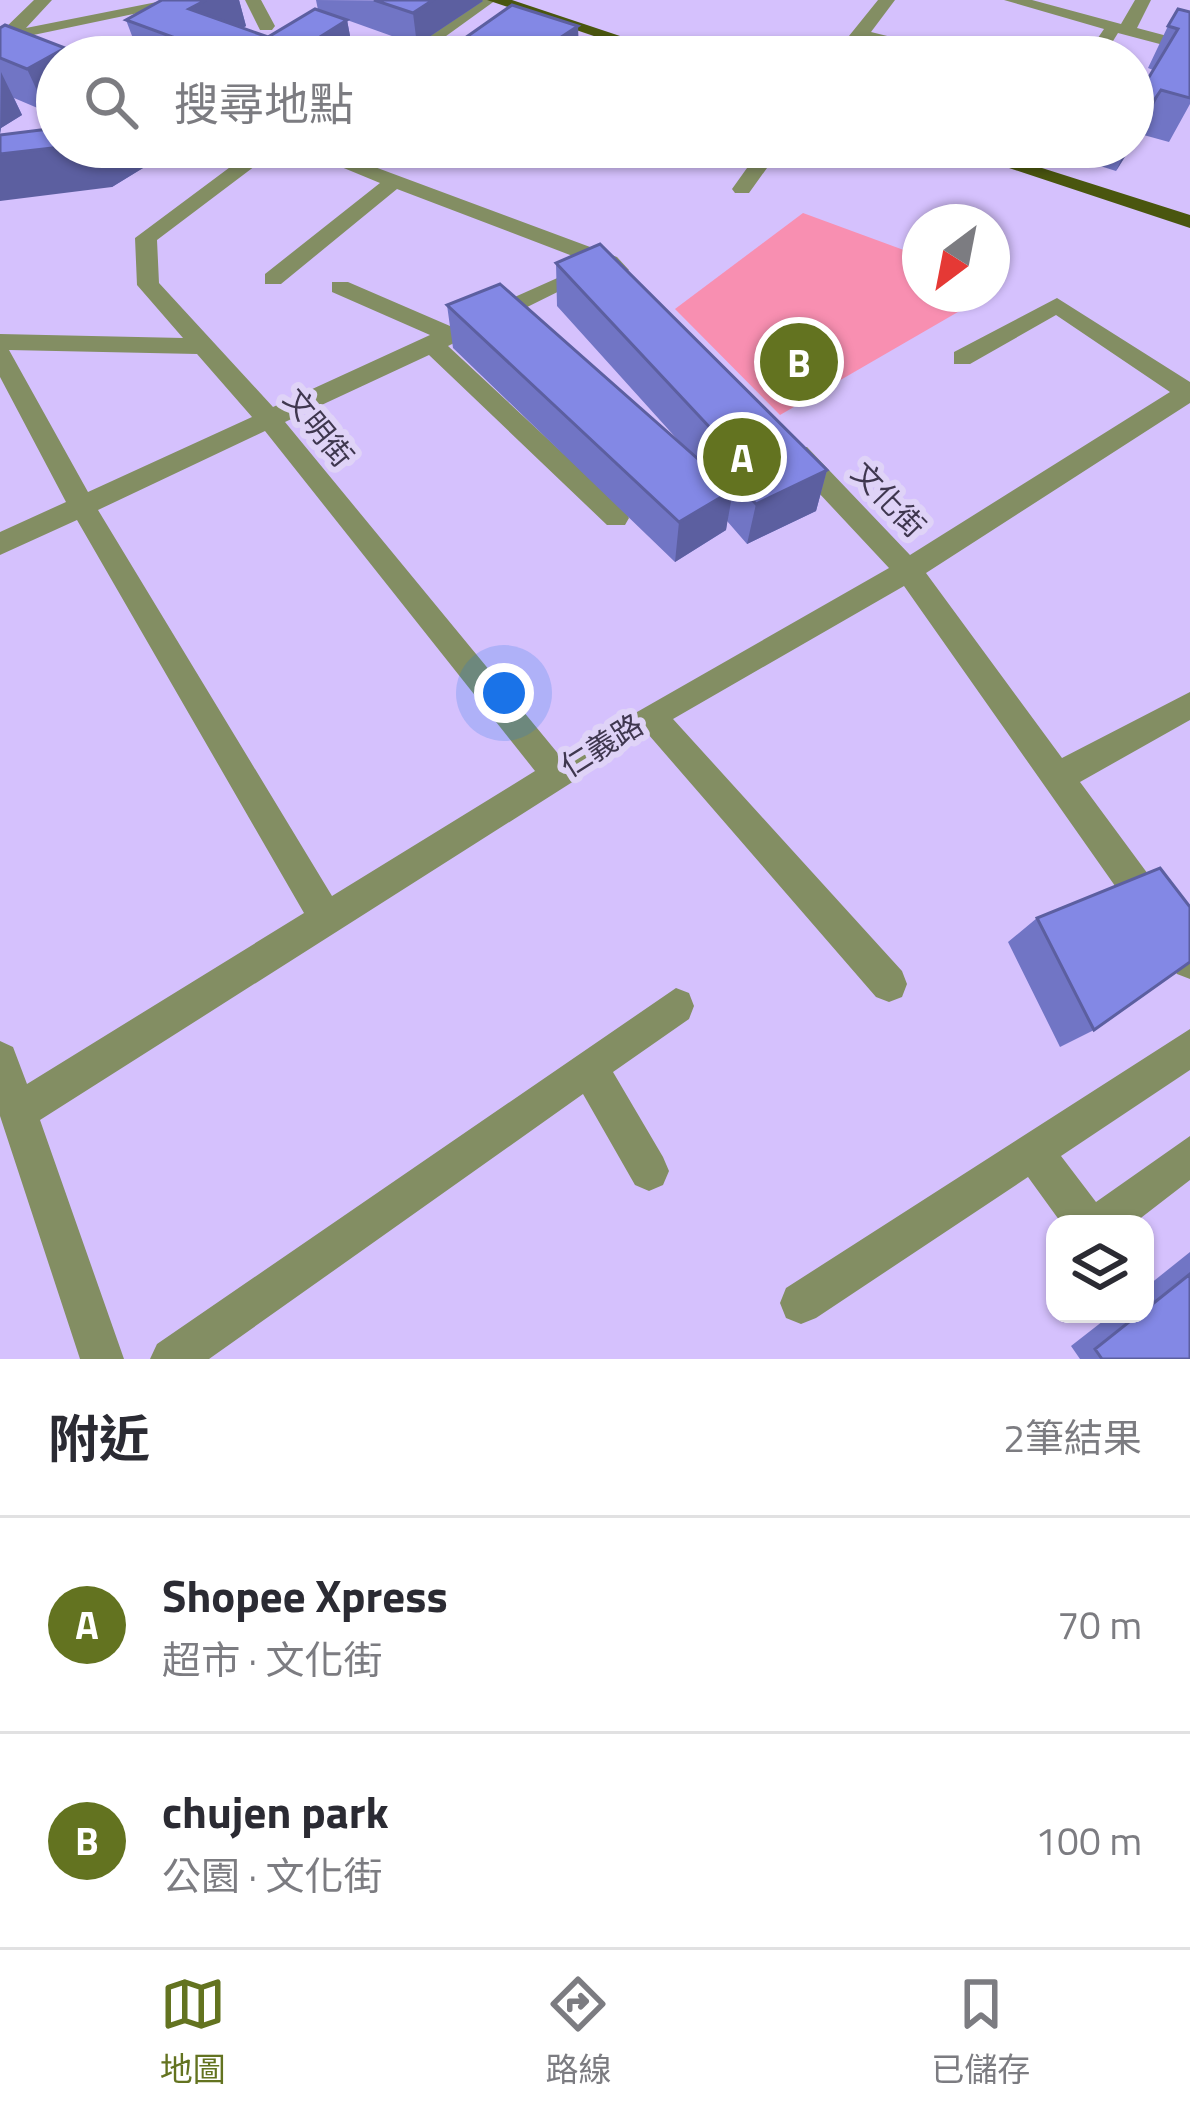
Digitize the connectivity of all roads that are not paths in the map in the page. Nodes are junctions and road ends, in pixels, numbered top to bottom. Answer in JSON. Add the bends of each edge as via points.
{"nodes":[{"id":1,"x":44,"y":0,"type":"edge"},
{"id":2,"x":192,"y":0,"type":"edge"},
{"id":3,"x":254,"y":0,"type":"edge"},
{"id":4,"x":492,"y":0,"type":"edge"},
{"id":5,"x":887,"y":0,"type":"edge"},
{"id":6,"x":1012,"y":0,"type":"edge"},
{"id":7,"x":1143,"y":0,"type":"edge"},
{"id":8,"x":266,"y":26,"type":"dead end"},
{"id":9,"x":1120,"y":29,"type":"junction"},
{"id":10,"x":860,"y":34,"type":"joint"},
{"id":11,"x":437,"y":36,"type":"edge"},
{"id":12,"x":607,"y":36,"type":"edge"},
{"id":13,"x":867,"y":36,"type":"edge"},
{"id":14,"x":1114,"y":36,"type":"edge"},
{"id":15,"x":1147,"y":36,"type":"edge"},
{"id":16,"x":1154,"y":38,"type":"edge"},
{"id":17,"x":3,"y":43,"type":"edge"},
{"id":18,"x":1190,"y":47,"type":"edge"},
{"id":19,"x":36,"y":49,"type":"edge"},
{"id":20,"x":241,"y":168,"type":"edge"},
{"id":21,"x":360,"y":168,"type":"edge"},
{"id":22,"x":757,"y":168,"type":"edge"},
{"id":23,"x":1022,"y":168,"type":"edge"},
{"id":24,"x":395,"y":181,"type":"junction"},
{"id":25,"x":742,"y":189,"type":"dead end"},
{"id":26,"x":1190,"y":222,"type":"edge"},
{"id":27,"x":609,"y":262,"type":"junction"},
{"id":28,"x":273,"y":279,"type":"dead end"},
{"id":29,"x":633,"y":283,"type":"edge"},
{"id":30,"x":340,"y":287,"type":"dead end"},
{"id":31,"x":442,"y":341,"type":"junction"},
{"id":32,"x":0,"y":342,"type":"edge"},
{"id":33,"x":205,"y":346,"type":"junction"},
{"id":34,"x":0,"y":355,"type":"edge"},
{"id":35,"x":962,"y":358,"type":"dead end"},
{"id":36,"x":1189,"y":393,"type":"edge"},
{"id":37,"x":268,"y":419,"type":"junction"},
{"id":38,"x":780,"y":435,"type":"edge"},
{"id":39,"x":82,"y":506,"type":"junction"},
{"id":40,"x":616,"y":518,"type":"dead end"},
{"id":41,"x":0,"y":544,"type":"edge"},
{"id":42,"x":908,"y":570,"type":"junction"},
{"id":43,"x":1190,"y":705,"type":"edge"},
{"id":44,"x":651,"y":716,"type":"junction"},
{"id":45,"x":556,"y":775,"type":"junction"},
{"id":46,"x":1060,"y":776,"type":"junction"},
{"id":47,"x":326,"y":917,"type":"junction"},
{"id":48,"x":1190,"y":962,"type":"edge"},
{"id":49,"x":889,"y":985,"type":"dead end"},
{"id":50,"x":676,"y":1006,"type":"dead end"},
{"id":51,"x":1189,"y":1049,"type":"edge"},
{"id":52,"x":0,"y":1060,"type":"edge"},
{"id":53,"x":590,"y":1067,"type":"junction"},
{"id":54,"x":20,"y":1110,"type":"junction"},
{"id":55,"x":1033,"y":1151,"type":"junction"},
{"id":56,"x":1190,"y":1156,"type":"edge"},
{"id":57,"x":649,"y":1171,"type":"dead end"},
{"id":58,"x":1080,"y":1215,"type":"edge"},
{"id":59,"x":1112,"y":1215,"type":"edge"},
{"id":60,"x":801,"y":1303,"type":"dead end"},
{"id":61,"x":102,"y":1359,"type":"edge"},
{"id":62,"x":172,"y":1359,"type":"edge"}],
"edges":[{"from":1,"to":17,"type":"street"},
{"from":2,"to":17,"type":"street"},
{"from":3,"to":8,"type":"street"},
{"from":4,"to":11,"type":"street"},
{"from":4,"to":12,"type":"main road"},
{"from":5,"to":10,"type":"street"},
{"from":6,"to":9,"type":"street"},
{"from":7,"to":9,"type":"street"},
{"from":9,"to":14,"type":"street"},
{"from":9,"to":15,"type":"street"},
{"from":10,"to":13,"type":"street"},
{"from":16,"to":18,"type":"street"},
{"from":17,"to":19,"type":"street"},
{"from":20,"to":33,"type":"street","name":"文明街","via":[[146,238],[148,285]]},
{"from":21,"to":24,"type":"street"},
{"from":22,"to":25,"type":"street"},
{"from":23,"to":26,"type":"main road"},
{"from":24,"to":27,"type":"street"},
{"from":24,"to":28,"type":"street"},
{"from":27,"to":29,"type":"street"},
{"from":27,"to":31,"type":"street"},
{"from":30,"to":31,"type":"street"},
{"from":31,"to":37,"type":"street"},
{"from":31,"to":40,"type":"street"},
{"from":32,"to":33,"type":"street"},
{"from":33,"to":37,"type":"street","name":"文明街"},
{"from":34,"to":39,"type":"street"},
{"from":35,"to":36,"type":"street","via":[[1057,305]]},
{"from":36,"to":42,"type":"street","name":"仁義路"},
{"from":37,"to":39,"type":"street"},
{"from":37,"to":45,"type":"street","name":"文明街"},
{"from":38,"to":42,"type":"street","name":"文化街"},
{"from":39,"to":41,"type":"street"},
{"from":39,"to":47,"type":"street"},
{"from":42,"to":44,"type":"street","name":"仁義路"},
{"from":42,"to":46,"type":"street","name":"文化街"},
{"from":43,"to":46,"type":"street"},
{"from":44,"to":45,"type":"street","name":"仁義路"},
{"from":44,"to":49,"type":"street"},
{"from":45,"to":47,"type":"street","name":"仁義路"},
{"from":46,"to":48,"type":"street","name":"文化街"},
{"from":47,"to":54,"type":"street","name":"仁義路"},
{"from":50,"to":53,"type":"street"},
{"from":51,"to":55,"type":"street"},
{"from":52,"to":54,"type":"street"},
{"from":53,"to":57,"type":"street"},
{"from":53,"to":62,"type":"street"},
{"from":54,"to":61,"type":"street"},
{"from":55,"to":58,"type":"street"},
{"from":55,"to":60,"type":"street"},
{"from":56,"to":59,"type":"street"}]}
